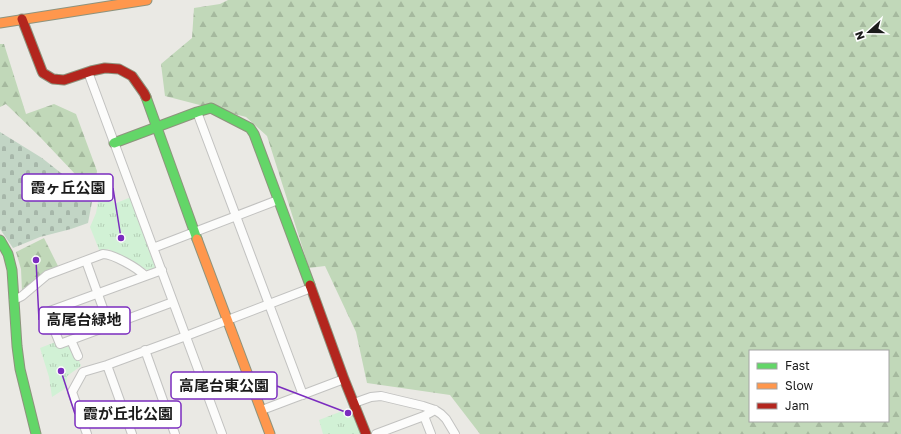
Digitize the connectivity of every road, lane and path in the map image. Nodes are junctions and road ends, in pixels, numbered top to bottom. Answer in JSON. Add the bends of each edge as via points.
{"nodes":[{"id":1,"x":147,"y":0,"type":"edge"},
{"id":2,"x":22,"y":19,"type":"junction"},
{"id":3,"x":0,"y":23,"type":"edge"},
{"id":4,"x":88,"y":72,"type":"junction"},
{"id":5,"x":197,"y":112,"type":"junction"},
{"id":6,"x":156,"y":128,"type":"junction"},
{"id":7,"x":114,"y":144,"type":"junction"},
{"id":8,"x":278,"y":200,"type":"junction"},
{"id":9,"x":237,"y":216,"type":"junction"},
{"id":10,"x":194,"y":232,"type":"junction"},
{"id":11,"x":0,"y":240,"type":"edge"},
{"id":12,"x":153,"y":248,"type":"junction"},
{"id":13,"x":86,"y":261,"type":"junction"},
{"id":14,"x":162,"y":270,"type":"junction"},
{"id":15,"x":145,"y":276,"type":"junction"},
{"id":16,"x":311,"y":288,"type":"junction"},
{"id":17,"x":98,"y":293,"type":"junction"},
{"id":18,"x":14,"y":300,"type":"junction"},
{"id":19,"x":173,"y":302,"type":"junction"},
{"id":20,"x":270,"y":305,"type":"junction"},
{"id":21,"x":228,"y":321,"type":"junction"},
{"id":22,"x":109,"y":325,"type":"junction"},
{"id":23,"x":186,"y":336,"type":"junction"},
{"id":24,"x":72,"y":340,"type":"junction"},
{"id":25,"x":145,"y":350,"type":"junction"},
{"id":26,"x":78,"y":356,"type":"dead end"},
{"id":27,"x":107,"y":365,"type":"junction"},
{"id":28,"x":344,"y":379,"type":"junction"},
{"id":29,"x":303,"y":395,"type":"junction"},
{"id":30,"x":354,"y":403,"type":"junction"},
{"id":31,"x":262,"y":410,"type":"junction"},
{"id":32,"x":435,"y":410,"type":"junction"},
{"id":33,"x":424,"y":416,"type":"junction"},
{"id":34,"x":389,"y":431,"type":"edge"},
{"id":35,"x":36,"y":434,"type":"edge"},
{"id":36,"x":87,"y":434,"type":"edge"},
{"id":37,"x":132,"y":434,"type":"edge"},
{"id":38,"x":175,"y":434,"type":"edge"},
{"id":39,"x":222,"y":434,"type":"edge"},
{"id":40,"x":270,"y":434,"type":"edge"},
{"id":41,"x":366,"y":434,"type":"edge"},
{"id":42,"x":376,"y":434,"type":"edge"},
{"id":43,"x":430,"y":434,"type":"edge"},
{"id":44,"x":455,"y":434,"type":"edge"}],
"edges":[{"from":1,"to":2,"type":"street"},
{"from":2,"to":3,"type":"street"},
{"from":2,"to":4,"type":"street","via":[[43,73],[52,80],[60,81]]},
{"from":4,"to":6,"type":"street","via":[[116,68],[135,79],[144,93]]},
{"from":4,"to":7,"type":"street"},
{"from":5,"to":6,"type":"street"},
{"from":5,"to":8,"type":"street","via":[[211,108],[250,128]]},
{"from":5,"to":9,"type":"street"},
{"from":6,"to":7,"type":"street"},
{"from":6,"to":10,"type":"street"},
{"from":7,"to":12,"type":"street"},
{"from":8,"to":9,"type":"street"},
{"from":8,"to":16,"type":"street"},
{"from":9,"to":10,"type":"street"},
{"from":9,"to":20,"type":"street"},
{"from":10,"to":12,"type":"street"},
{"from":10,"to":21,"type":"street"},
{"from":11,"to":18,"type":"street","via":[[10,262]]},
{"from":12,"to":14,"type":"street"},
{"from":13,"to":15,"type":"street","via":[[108,254],[140,270]]},
{"from":13,"to":17,"type":"street"},
{"from":13,"to":18,"type":"street","via":[[47,276]]},
{"from":14,"to":15,"type":"street"},
{"from":14,"to":19,"type":"street"},
{"from":15,"to":17,"type":"street"},
{"from":16,"to":20,"type":"street"},
{"from":16,"to":28,"type":"street"},
{"from":17,"to":22,"type":"street"},
{"from":17,"to":24,"type":"street","via":[[47,312],[60,344]]},
{"from":18,"to":35,"type":"street","via":[[20,372]]},
{"from":19,"to":22,"type":"street"},
{"from":19,"to":23,"type":"street"},
{"from":20,"to":21,"type":"street"},
{"from":20,"to":29,"type":"street"},
{"from":21,"to":23,"type":"street"},
{"from":21,"to":31,"type":"street"},
{"from":22,"to":24,"type":"street"},
{"from":23,"to":25,"type":"street"},
{"from":23,"to":39,"type":"street"},
{"from":24,"to":26,"type":"street"},
{"from":25,"to":27,"type":"street"},
{"from":25,"to":38,"type":"street"},
{"from":27,"to":36,"type":"street","via":[[82,368],[72,392]]},
{"from":27,"to":37,"type":"street"},
{"from":28,"to":29,"type":"street"},
{"from":28,"to":30,"type":"street"},
{"from":29,"to":31,"type":"street"},
{"from":30,"to":32,"type":"street","via":[[381,396]]},
{"from":30,"to":41,"type":"street"},
{"from":31,"to":40,"type":"street"},
{"from":32,"to":33,"type":"street"},
{"from":32,"to":44,"type":"street","via":[[446,419]]},
{"from":33,"to":34,"type":"street"},
{"from":33,"to":43,"type":"street"},
{"from":34,"to":42,"type":"street"}]}
